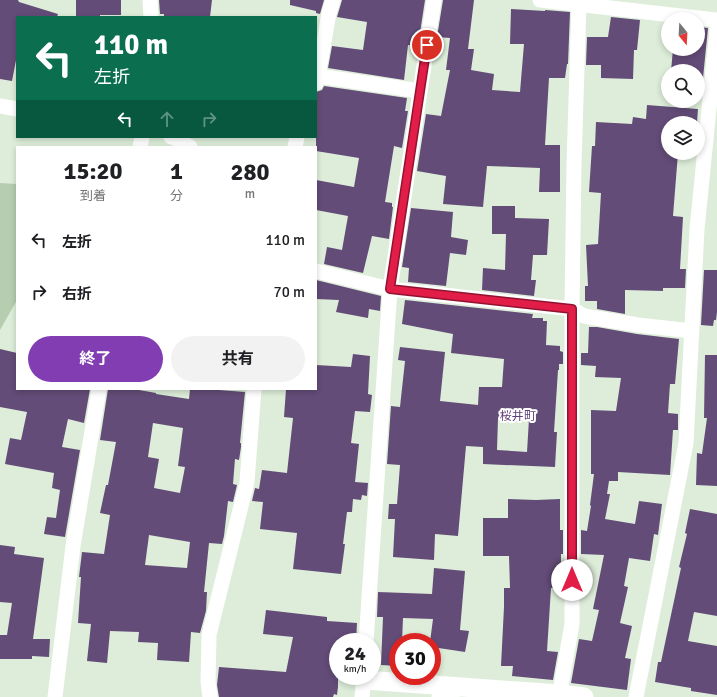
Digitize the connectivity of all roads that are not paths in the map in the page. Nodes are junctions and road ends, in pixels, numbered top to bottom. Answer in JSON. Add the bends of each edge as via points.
{"nodes":[{"id":1,"x":150,"y":0,"type":"edge"},
{"id":2,"x":333,"y":0,"type":"edge"},
{"id":3,"x":434,"y":0,"type":"edge"},
{"id":4,"x":540,"y":0,"type":"edge"},
{"id":5,"x":555,"y":1,"type":"edge"},
{"id":6,"x":580,"y":4,"type":"junction"},
{"id":7,"x":151,"y":16,"type":"edge"},
{"id":8,"x":717,"y":20,"type":"edge"},
{"id":9,"x":717,"y":28,"type":"edge"},
{"id":10,"x":317,"y":80,"type":"edge"},
{"id":11,"x":420,"y":91,"type":"junction"},
{"id":12,"x":0,"y":106,"type":"edge"},
{"id":13,"x":16,"y":109,"type":"edge"},
{"id":14,"x":175,"y":138,"type":"edge"},
{"id":15,"x":188,"y":146,"type":"edge"},
{"id":16,"x":317,"y":272,"type":"edge"},
{"id":17,"x":390,"y":289,"type":"junction"},
{"id":18,"x":572,"y":309,"type":"junction"},
{"id":19,"x":692,"y":331,"type":"junction"},
{"id":20,"x":99,"y":390,"type":"edge"},
{"id":21,"x":254,"y":390,"type":"edge"},
{"id":22,"x":367,"y":633,"type":"edge"},
{"id":23,"x":381,"y":685,"type":"edge"},
{"id":24,"x":462,"y":687,"type":"junction"},
{"id":25,"x":559,"y":696,"type":"edge"},
{"id":26,"x":55,"y":697,"type":"edge"},
{"id":27,"x":210,"y":697,"type":"edge"},
{"id":28,"x":439,"y":697,"type":"edge"},
{"id":29,"x":584,"y":697,"type":"edge"},
{"id":30,"x":636,"y":697,"type":"edge"}],
"edges":[{"from":1,"to":7,"type":"street"},
{"from":2,"to":10,"type":"street"},
{"from":3,"to":11,"type":"street"},
{"from":4,"to":5,"type":"street"},
{"from":5,"to":6,"type":"street"},
{"from":6,"to":8,"type":"street"},
{"from":6,"to":18,"type":"street"},
{"from":9,"to":19,"type":"street","via":[[697,229]]},
{"from":10,"to":11,"type":"street"},
{"from":11,"to":17,"type":"street"},
{"from":12,"to":13,"type":"street"},
{"from":14,"to":15,"type":"street"},
{"from":16,"to":17,"type":"street"},
{"from":17,"to":18,"type":"street"},
{"from":17,"to":22,"type":"street"},
{"from":18,"to":19,"type":"street","via":[[584,316]]},
{"from":18,"to":25,"type":"street","via":[[572,624]]},
{"from":19,"to":30,"type":"street","via":[[686,444]]},
{"from":20,"to":26,"type":"street","via":[[73,546]]},
{"from":21,"to":27,"type":"street","via":[[247,482],[209,635]]},
{"from":23,"to":24,"type":"street"},
{"from":24,"to":25,"type":"street"},
{"from":24,"to":28,"type":"street"},
{"from":25,"to":29,"type":"street"}]}
